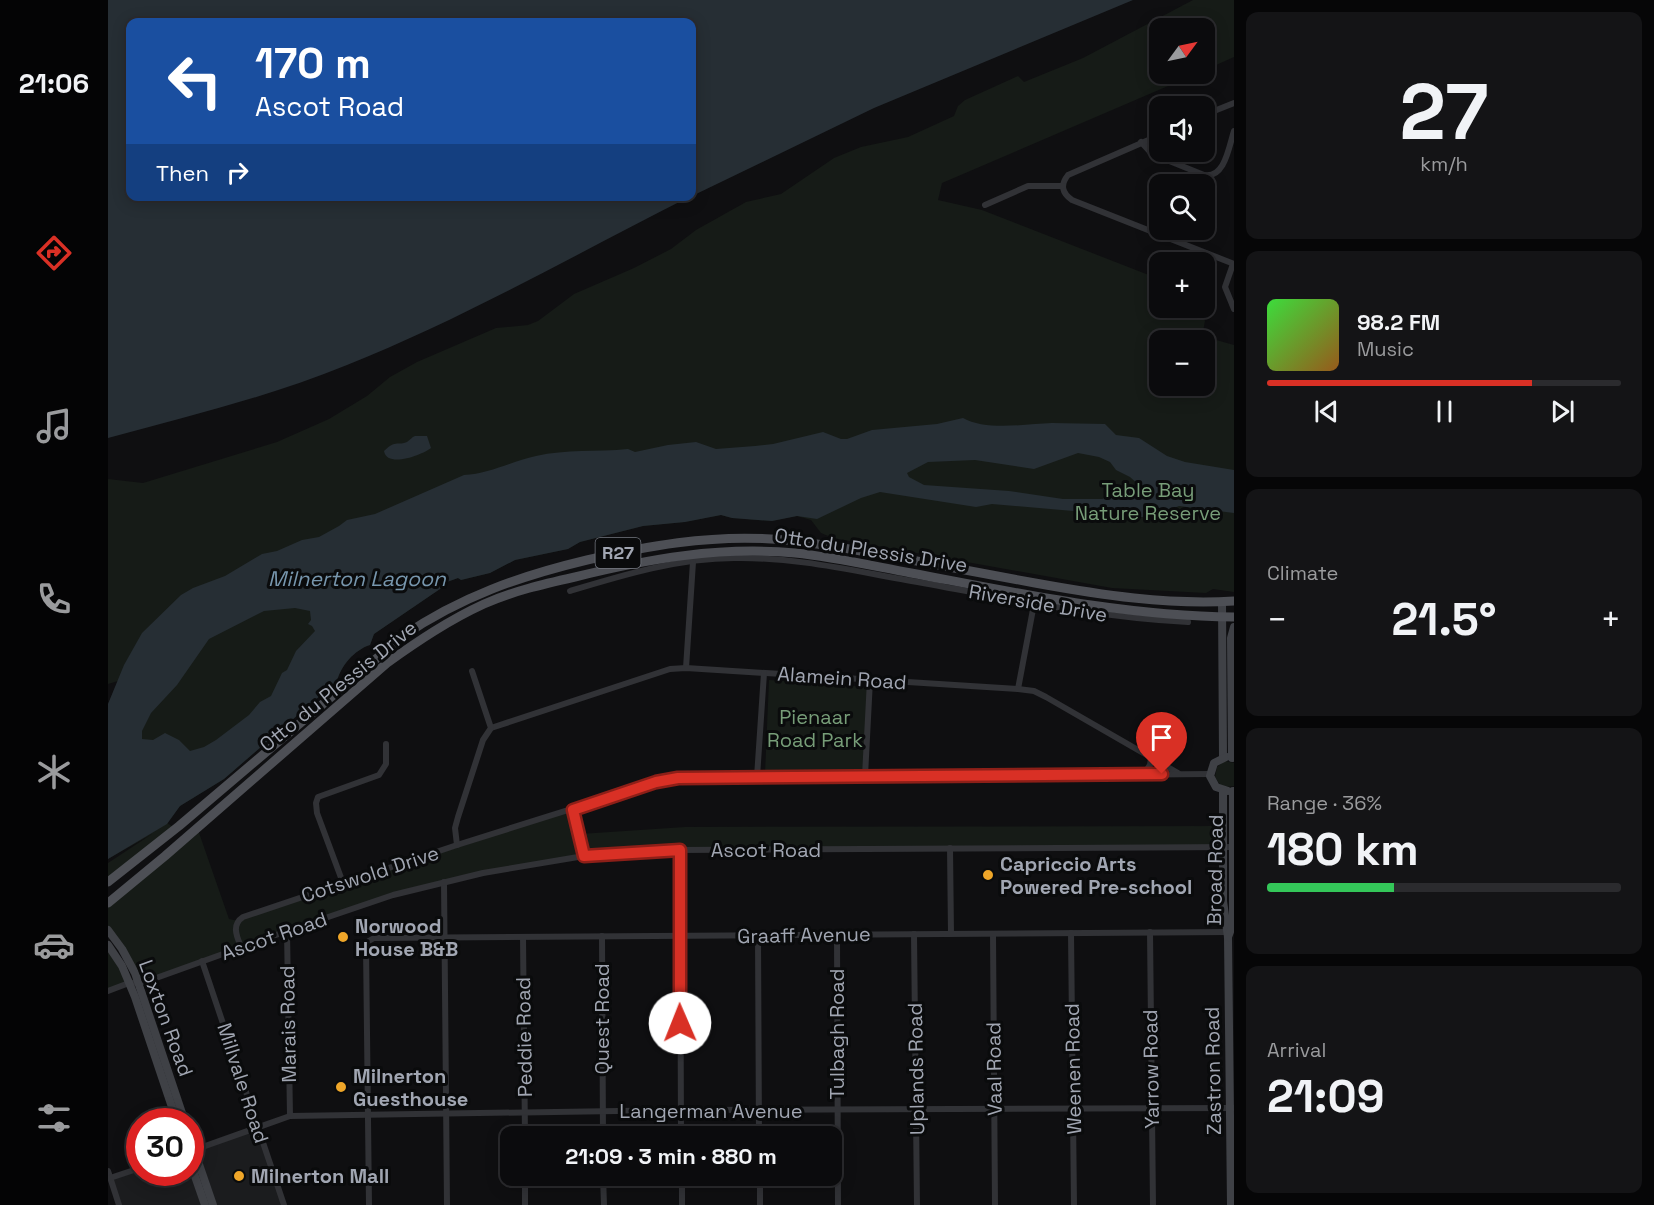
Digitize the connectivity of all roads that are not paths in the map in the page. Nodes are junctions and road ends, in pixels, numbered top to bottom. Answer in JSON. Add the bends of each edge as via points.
{"nodes":[{"id":1,"x":1234,"y":103,"type":"edge"},
{"id":2,"x":1215,"y":111,"type":"edge"},
{"id":3,"x":1234,"y":131,"type":"edge"},
{"id":4,"x":1149,"y":139,"type":"edge"},
{"id":5,"x":1141,"y":142,"type":"junction"},
{"id":6,"x":1063,"y":186,"type":"junction"},
{"id":7,"x":985,"y":205,"type":"dead end"},
{"id":8,"x":1234,"y":264,"type":"edge"},
{"id":9,"x":1234,"y":309,"type":"edge"},
{"id":10,"x":693,"y":562,"type":"junction"},
{"id":11,"x":570,"y":591,"type":"dead end"},
{"id":12,"x":1234,"y":601,"type":"edge"},
{"id":13,"x":1222,"y":602,"type":"junction"},
{"id":14,"x":1034,"y":604,"type":"junction"},
{"id":15,"x":1221,"y":617,"type":"junction"},
{"id":16,"x":1234,"y":617,"type":"edge"},
{"id":17,"x":1188,"y":622,"type":"dead end"},
{"id":18,"x":1234,"y":627,"type":"edge"},
{"id":19,"x":686,"y":668,"type":"junction"},
{"id":20,"x":472,"y":671,"type":"dead end"},
{"id":21,"x":1227,"y":672,"type":"junction"},
{"id":22,"x":764,"y":673,"type":"junction"},
{"id":23,"x":870,"y":680,"type":"junction"},
{"id":24,"x":1018,"y":689,"type":"junction"},
{"id":25,"x":491,"y":728,"type":"junction"},
{"id":26,"x":386,"y":744,"type":"dead end"},
{"id":27,"x":1151,"y":758,"type":"junction"},
{"id":28,"x":1230,"y":758,"type":"edge"},
{"id":29,"x":1144,"y":774,"type":"junction"},
{"id":30,"x":1180,"y":774,"type":"junction"},
{"id":31,"x":1210,"y":774,"type":"junction"},
{"id":32,"x":865,"y":776,"type":"junction"},
{"id":33,"x":757,"y":777,"type":"junction"},
{"id":34,"x":1230,"y":791,"type":"edge"},
{"id":35,"x":573,"y":810,"type":"junction"},
{"id":36,"x":457,"y":845,"type":"junction"},
{"id":37,"x":1223,"y":847,"type":"junction"},
{"id":38,"x":1234,"y":847,"type":"edge"},
{"id":39,"x":950,"y":848,"type":"junction"},
{"id":40,"x":680,"y":850,"type":"junction"},
{"id":41,"x":584,"y":856,"type":"junction"},
{"id":42,"x":108,"y":882,"type":"edge"},
{"id":43,"x":444,"y":882,"type":"junction"},
{"id":44,"x":343,"y":883,"type":"junction"},
{"id":45,"x":108,"y":903,"type":"edge"},
{"id":46,"x":108,"y":930,"type":"edge"},
{"id":47,"x":286,"y":931,"type":"junction"},
{"id":48,"x":1150,"y":932,"type":"junction"},
{"id":49,"x":1071,"y":933,"type":"junction"},
{"id":50,"x":1230,"y":933,"type":"edge"},
{"id":51,"x":837,"y":934,"type":"junction"},
{"id":52,"x":915,"y":934,"type":"junction"},
{"id":53,"x":951,"y":934,"type":"junction"},
{"id":54,"x":993,"y":934,"type":"junction"},
{"id":55,"x":602,"y":936,"type":"junction"},
{"id":56,"x":679,"y":936,"type":"junction"},
{"id":57,"x":758,"y":936,"type":"junction"},
{"id":58,"x":445,"y":937,"type":"junction"},
{"id":59,"x":523,"y":937,"type":"junction"},
{"id":60,"x":108,"y":945,"type":"edge"},
{"id":61,"x":241,"y":947,"type":"junction"},
{"id":62,"x":202,"y":961,"type":"junction"},
{"id":63,"x":134,"y":983,"type":"junction"},
{"id":64,"x":108,"y":991,"type":"edge"},
{"id":65,"x":173,"y":1108,"type":"edge"},
{"id":66,"x":180,"y":1108,"type":"edge"},
{"id":67,"x":1232,"y":1108,"type":"edge"},
{"id":68,"x":916,"y":1109,"type":"junction"},
{"id":69,"x":994,"y":1109,"type":"junction"},
{"id":70,"x":1152,"y":1109,"type":"junction"},
{"id":71,"x":681,"y":1110,"type":"junction"},
{"id":72,"x":1073,"y":1110,"type":"junction"},
{"id":73,"x":603,"y":1111,"type":"junction"},
{"id":74,"x":759,"y":1111,"type":"junction"},
{"id":75,"x":838,"y":1111,"type":"junction"},
{"id":76,"x":368,"y":1114,"type":"junction"},
{"id":77,"x":446,"y":1114,"type":"junction"},
{"id":78,"x":525,"y":1114,"type":"junction"},
{"id":79,"x":290,"y":1116,"type":"junction"},
{"id":80,"x":525,"y":1126,"type":"edge"},
{"id":81,"x":603,"y":1126,"type":"edge"},
{"id":82,"x":681,"y":1126,"type":"edge"},
{"id":83,"x":759,"y":1126,"type":"edge"},
{"id":84,"x":257,"y":1128,"type":"junction"},
{"id":85,"x":204,"y":1147,"type":"edge"},
{"id":86,"x":126,"y":1171,"type":"edge"},
{"id":87,"x":109,"y":1174,"type":"edge"},
{"id":88,"x":204,"y":1181,"type":"edge"},
{"id":89,"x":198,"y":1186,"type":"edge"},
{"id":90,"x":525,"y":1186,"type":"edge"},
{"id":91,"x":603,"y":1186,"type":"edge"},
{"id":92,"x":682,"y":1186,"type":"edge"},
{"id":93,"x":760,"y":1186,"type":"edge"},
{"id":94,"x":119,"y":1205,"type":"edge"},
{"id":95,"x":205,"y":1205,"type":"edge"},
{"id":96,"x":213,"y":1205,"type":"edge"},
{"id":97,"x":284,"y":1205,"type":"edge"},
{"id":98,"x":369,"y":1205,"type":"edge"},
{"id":99,"x":447,"y":1205,"type":"edge"},
{"id":100,"x":525,"y":1205,"type":"edge"},
{"id":101,"x":604,"y":1205,"type":"edge"},
{"id":102,"x":682,"y":1205,"type":"edge"},
{"id":103,"x":760,"y":1205,"type":"edge"},
{"id":104,"x":838,"y":1205,"type":"edge"},
{"id":105,"x":918,"y":1205,"type":"edge"},
{"id":106,"x":995,"y":1205,"type":"edge"},
{"id":107,"x":1074,"y":1205,"type":"edge"},
{"id":108,"x":1153,"y":1205,"type":"edge"},
{"id":109,"x":1231,"y":1205,"type":"edge"}],
"edges":[{"from":1,"to":2,"type":"street"},
{"from":3,"to":5,"type":"street","via":[[1222,166],[1213,176],[1152,154]]},
{"from":4,"to":5,"type":"street"},
{"from":5,"to":6,"type":"street","via":[[1071,173]]},
{"from":6,"to":7,"type":"street","via":[[1028,186]]},
{"from":6,"to":8,"type":"street","via":[[1072,200]]},
{"from":8,"to":9,"type":"street","via":[[1225,287]]},
{"from":10,"to":11,"type":"street","name":"Riverside Drive","via":[[637,571]]},
{"from":10,"to":14,"type":"street","name":"Riverside Drive","via":[[732,558],[795,561]]},
{"from":10,"to":19,"type":"street"},
{"from":12,"to":13,"type":"main road","name":"Otto du Plessis Drive","number":"R27"},
{"from":13,"to":15,"type":"street"},
{"from":13,"to":42,"type":"main road","name":"Otto du Plessis Drive","number":"R27","via":[[1091,593],[836,547],[770,539],[680,542],[561,567],[478,593],[424,621]]},
{"from":14,"to":17,"type":"street","name":"Riverside Drive","via":[[1121,618]]},
{"from":14,"to":24,"type":"street"},
{"from":15,"to":16,"type":"main road","name":"Otto du Plessis Drive","number":"R27"},
{"from":15,"to":21,"type":"street"},
{"from":15,"to":45,"type":"main road","name":"Otto du Plessis Drive","number":"R27","via":[[1103,608],[771,551],[710,552],[650,560],[540,585],[452,620],[387,663]]},
{"from":18,"to":21,"type":"street"},
{"from":19,"to":22,"type":"street","name":"Alamein Road"},
{"from":19,"to":25,"type":"street","name":"Alamein Road","via":[[660,672]]},
{"from":20,"to":25,"type":"street"},
{"from":21,"to":28,"type":"street"},
{"from":22,"to":23,"type":"street","name":"Alamein Road"},
{"from":22,"to":33,"type":"street"},
{"from":23,"to":24,"type":"street","name":"Alamein Road"},
{"from":23,"to":32,"type":"street"},
{"from":24,"to":27,"type":"street","name":"Alamein Road","via":[[1046,697]]},
{"from":25,"to":36,"type":"street","name":"Cotswold Drive","via":[[483,740],[458,817]]},
{"from":26,"to":44,"type":"street","via":[[386,764],[379,775],[318,796],[316,808]]},
{"from":27,"to":29,"type":"street"},
{"from":27,"to":30,"type":"street","name":"Alamein Road"},
{"from":28,"to":31,"type":"street","via":[[1214,763]]},
{"from":29,"to":30,"type":"street"},
{"from":29,"to":32,"type":"street"},
{"from":30,"to":31,"type":"street"},
{"from":31,"to":34,"type":"street","name":"Broad Road","via":[[1214,785]]},
{"from":32,"to":33,"type":"street"},
{"from":33,"to":35,"type":"street","via":[[667,779]]},
{"from":34,"to":37,"type":"street","name":"Broad Road"},
{"from":34,"to":38,"type":"street","name":"Broad Road"},
{"from":35,"to":36,"type":"street"},
{"from":35,"to":41,"type":"street"},
{"from":36,"to":44,"type":"street","name":"Cotswold Drive"},
{"from":37,"to":38,"type":"street","name":"Ascot Road"},
{"from":37,"to":39,"type":"street","name":"Ascot Road"},
{"from":37,"to":50,"type":"street","name":"Broad Road","via":[[1223,901]]},
{"from":38,"to":50,"type":"street","name":"Broad Road"},
{"from":39,"to":40,"type":"street","name":"Ascot Road"},
{"from":39,"to":53,"type":"street"},
{"from":40,"to":41,"type":"street","name":"Ascot Road"},
{"from":40,"to":56,"type":"street"},
{"from":41,"to":43,"type":"street","name":"Ascot Road"},
{"from":43,"to":47,"type":"street","name":"Ascot Road"},
{"from":43,"to":58,"type":"street"},
{"from":44,"to":61,"type":"street","name":"Cotswold Drive","via":[[238,921],[236,931]]},
{"from":46,"to":63,"type":"street","name":"Loxton Road","via":[[125,955]]},
{"from":47,"to":61,"type":"street","name":"Ascot Road"},
{"from":47,"to":79,"type":"street","name":"Marais Road"},
{"from":48,"to":49,"type":"street","name":"Graaff Avenue"},
{"from":48,"to":50,"type":"street","name":"Graaff Avenue"},
{"from":48,"to":70,"type":"street","name":"Yarrow Road"},
{"from":49,"to":54,"type":"street","name":"Graaff Avenue"},
{"from":49,"to":72,"type":"street","name":"Weenen Road"},
{"from":50,"to":67,"type":"street","name":"Zastron Road"},
{"from":51,"to":52,"type":"street","name":"Graaff Avenue"},
{"from":51,"to":57,"type":"street","name":"Graaff Avenue"},
{"from":51,"to":75,"type":"street","name":"Tulbagh Road"},
{"from":52,"to":53,"type":"street","name":"Graaff Avenue"},
{"from":52,"to":68,"type":"street","name":"Uplands Road"},
{"from":53,"to":54,"type":"street","name":"Graaff Avenue"},
{"from":54,"to":69,"type":"street","name":"Vaal Road"},
{"from":55,"to":56,"type":"street","name":"Graaff Avenue"},
{"from":55,"to":59,"type":"street","name":"Graaff Avenue"},
{"from":55,"to":73,"type":"street","name":"Quest Road"},
{"from":56,"to":57,"type":"street","name":"Graaff Avenue"},
{"from":56,"to":71,"type":"street"},
{"from":57,"to":74,"type":"street"},
{"from":58,"to":59,"type":"street","name":"Graaff Avenue"},
{"from":58,"to":76,"type":"street","name":"Graaff Avenue","via":[[374,938],[366,946]]},
{"from":58,"to":77,"type":"street"},
{"from":59,"to":78,"type":"street","name":"Peddie Road"},
{"from":60,"to":63,"type":"street","name":"Loxton Road"},
{"from":61,"to":62,"type":"street","name":"Ascot Road"},
{"from":62,"to":63,"type":"street","name":"Ascot Road"},
{"from":62,"to":84,"type":"street","name":"Millvale Road"},
{"from":63,"to":64,"type":"street","name":"Ascot Road"},
{"from":63,"to":65,"type":"street","name":"Loxton Road"},
{"from":63,"to":66,"type":"street","name":"Loxton Road"},
{"from":67,"to":70,"type":"street","name":"Langerman Avenue"},
{"from":67,"to":109,"type":"street","name":"Zastron Road"},
{"from":68,"to":69,"type":"street","name":"Langerman Avenue"},
{"from":68,"to":75,"type":"street","name":"Langerman Avenue"},
{"from":68,"to":105,"type":"street","name":"Uplands Road"},
{"from":69,"to":72,"type":"street","name":"Langerman Avenue"},
{"from":69,"to":106,"type":"street","name":"Vaal Road"},
{"from":70,"to":72,"type":"street","name":"Langerman Avenue"},
{"from":70,"to":108,"type":"street","name":"Yarrow Road"},
{"from":71,"to":73,"type":"street","name":"Langerman Avenue"},
{"from":71,"to":74,"type":"street","name":"Langerman Avenue"},
{"from":71,"to":82,"type":"street"},
{"from":72,"to":107,"type":"street","name":"Weenen Road"},
{"from":73,"to":78,"type":"street","name":"Langerman Avenue"},
{"from":73,"to":81,"type":"street","name":"Quest Road"},
{"from":74,"to":75,"type":"street","name":"Langerman Avenue"},
{"from":74,"to":83,"type":"street"},
{"from":75,"to":104,"type":"street","name":"Tulbagh Road"},
{"from":76,"to":77,"type":"street","name":"Langerman Avenue"},
{"from":76,"to":79,"type":"street","name":"Langerman Avenue"},
{"from":76,"to":98,"type":"street"},
{"from":77,"to":78,"type":"street","name":"Langerman Avenue"},
{"from":77,"to":99,"type":"street"},
{"from":78,"to":80,"type":"street","name":"Peddie Road"},
{"from":79,"to":84,"type":"street","name":"Langerman Avenue"},
{"from":84,"to":85,"type":"street","name":"Langerman Avenue"},
{"from":84,"to":97,"type":"street","name":"Millvale Road"},
{"from":86,"to":87,"type":"street"},
{"from":87,"to":94,"type":"street"},
{"from":88,"to":96,"type":"street"},
{"from":89,"to":95,"type":"street"},
{"from":90,"to":100,"type":"street"},
{"from":91,"to":101,"type":"street"},
{"from":92,"to":102,"type":"street"},
{"from":93,"to":103,"type":"street"}]}
